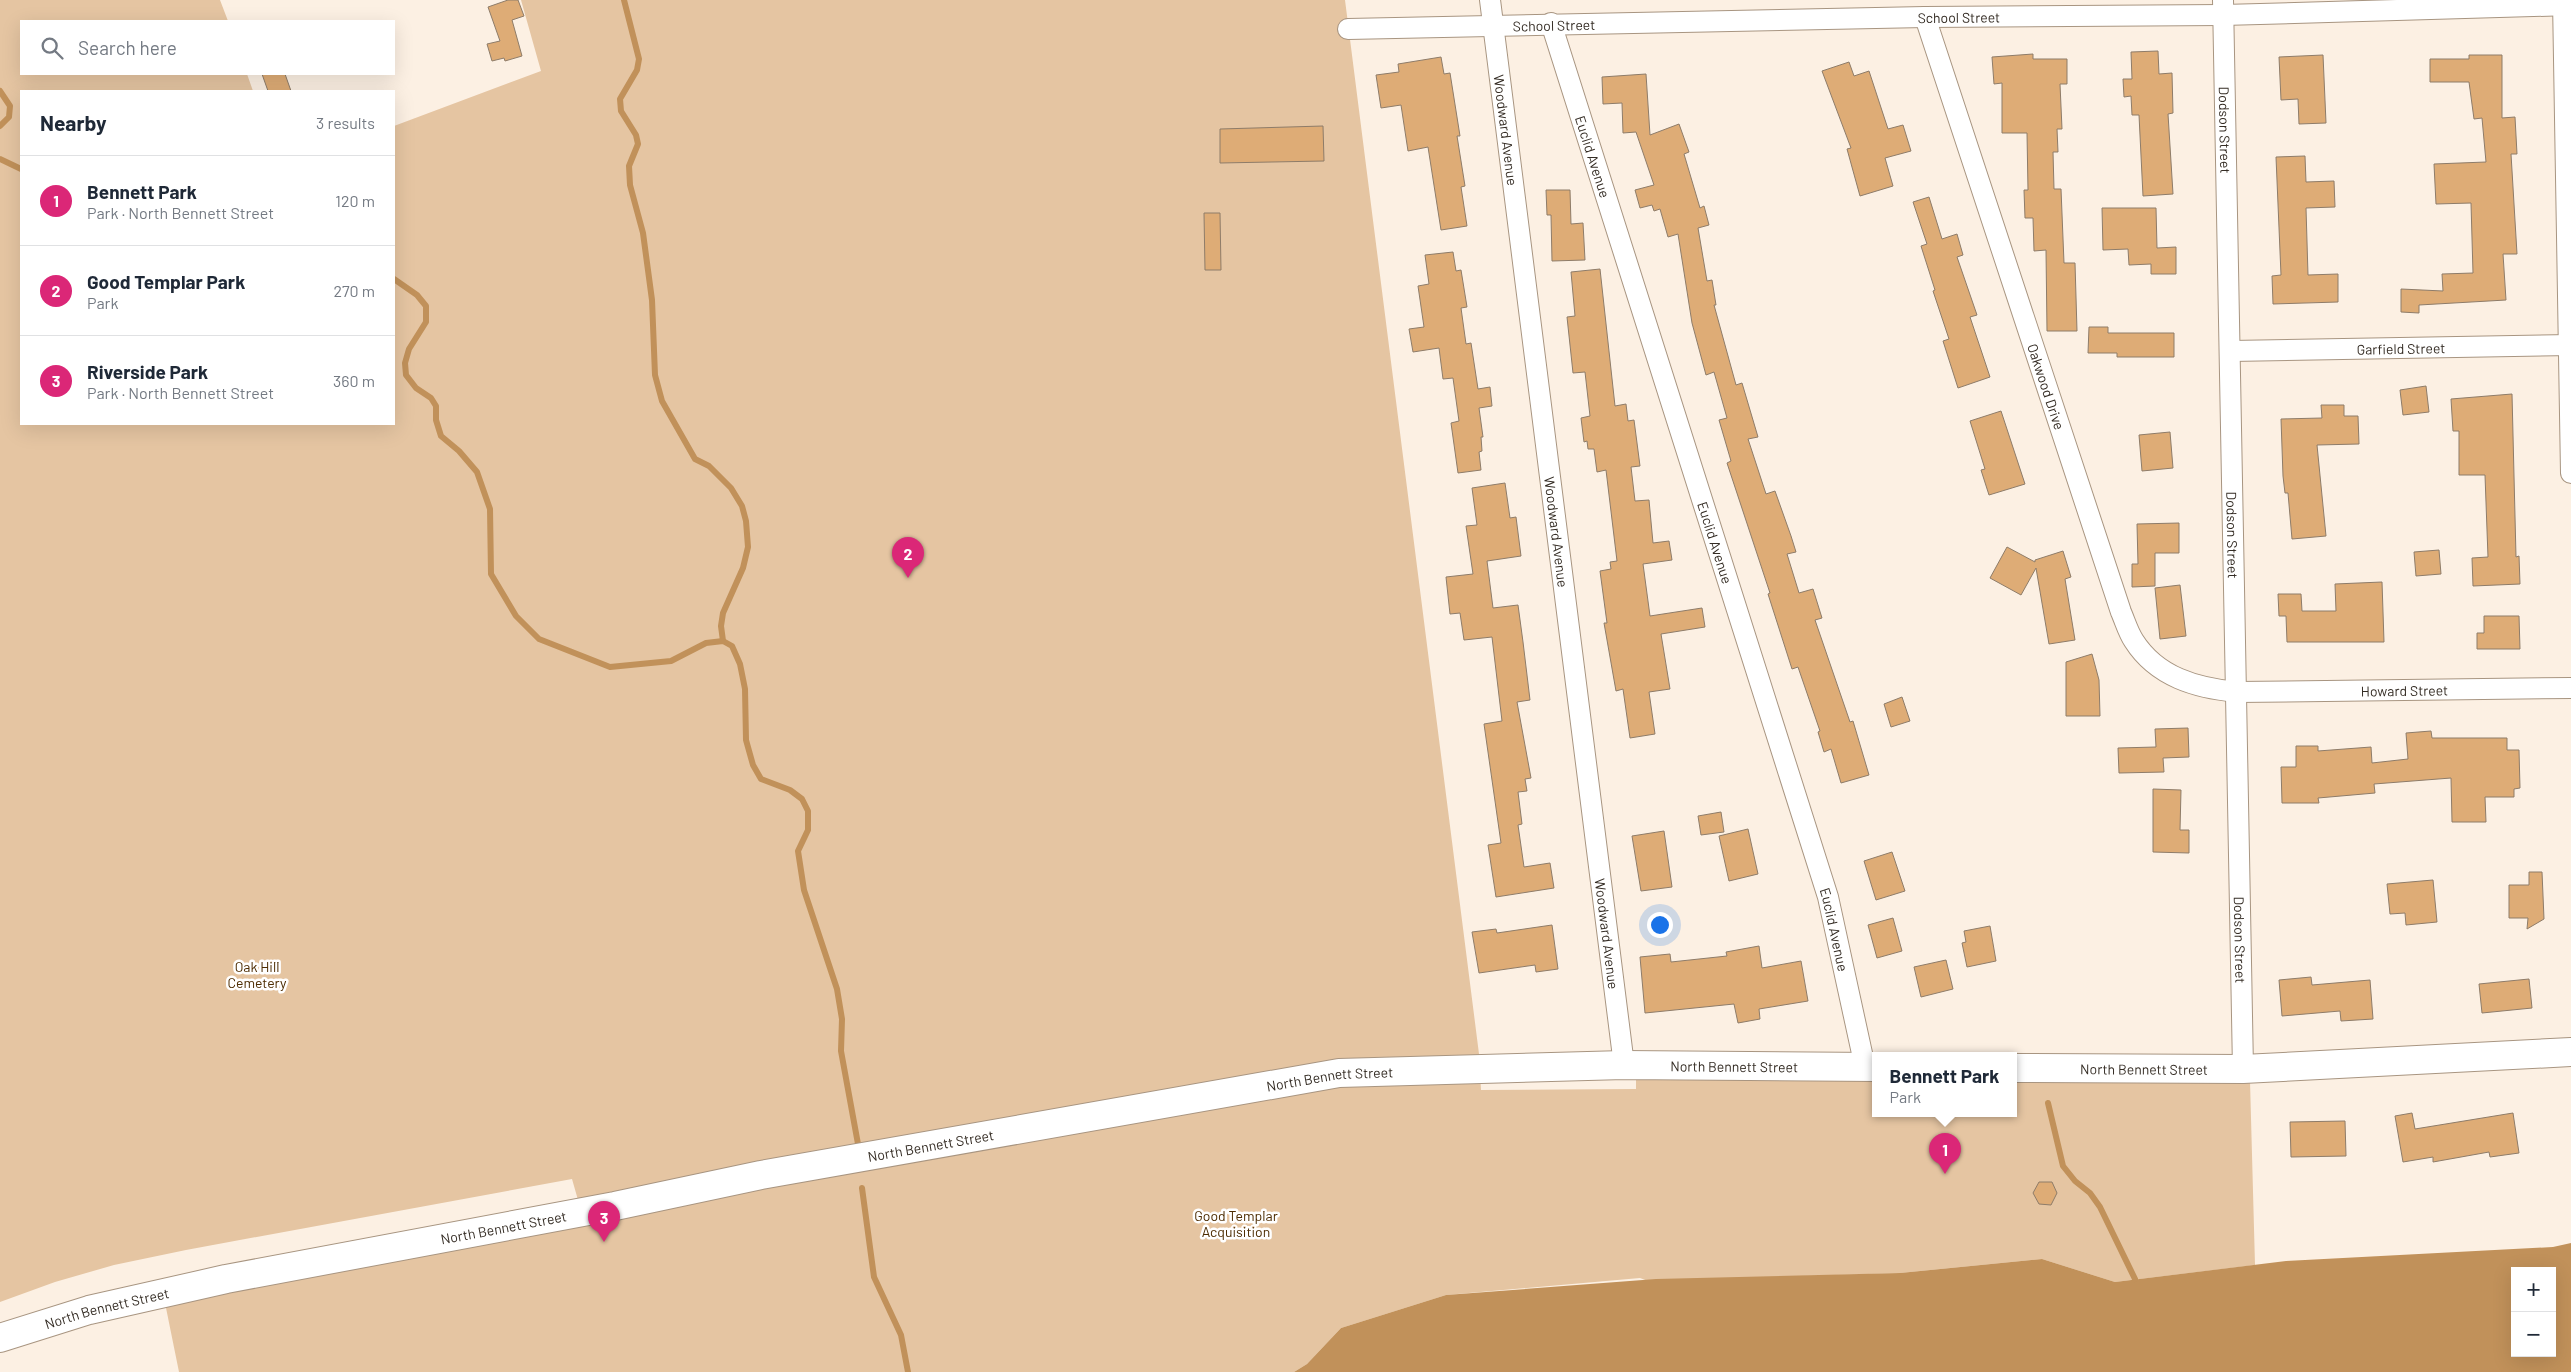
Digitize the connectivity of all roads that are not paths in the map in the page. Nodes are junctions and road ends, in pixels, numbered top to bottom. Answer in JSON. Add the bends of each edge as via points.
{"nodes":[{"id":1,"x":1490,"y":0,"type":"edge"},
{"id":2,"x":2565,"y":4,"type":"edge"},
{"id":3,"x":2223,"y":8,"type":"edge"},
{"id":4,"x":1918,"y":11,"type":"edge"},
{"id":5,"x":1552,"y":23,"type":"junction"},
{"id":6,"x":1494,"y":25,"type":"junction"},
{"id":7,"x":1348,"y":29,"type":"dead end"},
{"id":8,"x":2570,"y":345,"type":"edge"},
{"id":9,"x":2231,"y":351,"type":"junction"},
{"id":10,"x":2571,"y":473,"type":"edge"},
{"id":11,"x":2571,"y":688,"type":"edge"},
{"id":12,"x":2237,"y":692,"type":"junction"},
{"id":13,"x":2571,"y":1052,"type":"edge"},
{"id":14,"x":1624,"y":1065,"type":"junction"},
{"id":15,"x":1871,"y":1067,"type":"edge"},
{"id":16,"x":2017,"y":1068,"type":"edge"},
{"id":17,"x":2243,"y":1070,"type":"junction"},
{"id":18,"x":0,"y":1338,"type":"edge"}],
"edges":[{"from":1,"to":6,"type":"street","name":"Woodward Avenue"},
{"from":2,"to":3,"type":"street","name":"School Street"},
{"from":2,"to":8,"type":"street"},
{"from":3,"to":4,"type":"street","name":"School Street"},
{"from":3,"to":9,"type":"street","name":"Dodson Street"},
{"from":4,"to":5,"type":"street","name":"School Street"},
{"from":4,"to":12,"type":"street","name":"Oakwood Drive","via":[[2121,612],[2134,640],[2154,664],[2180,681],[2209,690]]},
{"from":5,"to":6,"type":"street","name":"School Street"},
{"from":5,"to":15,"type":"street","name":"Euclid Avenue","via":[[1828,897]]},
{"from":6,"to":7,"type":"street","name":"School Street"},
{"from":6,"to":14,"type":"street","name":"Woodward Avenue"},
{"from":8,"to":9,"type":"street","name":"Garfield Street"},
{"from":8,"to":10,"type":"street"},
{"from":9,"to":12,"type":"street","name":"Dodson Street"},
{"from":11,"to":12,"type":"street","name":"Howard Street"},
{"from":12,"to":17,"type":"street","name":"Dodson Street"},
{"from":13,"to":17,"type":"main road","name":"North Bennett Street"},
{"from":14,"to":15,"type":"main road","name":"North Bennett Street"},
{"from":14,"to":18,"type":"main road","name":"North Bennett Street","via":[[1340,1073],[761,1175],[606,1208],[226,1279],[89,1310]]},
{"from":16,"to":17,"type":"main road","name":"North Bennett Street"}]}
